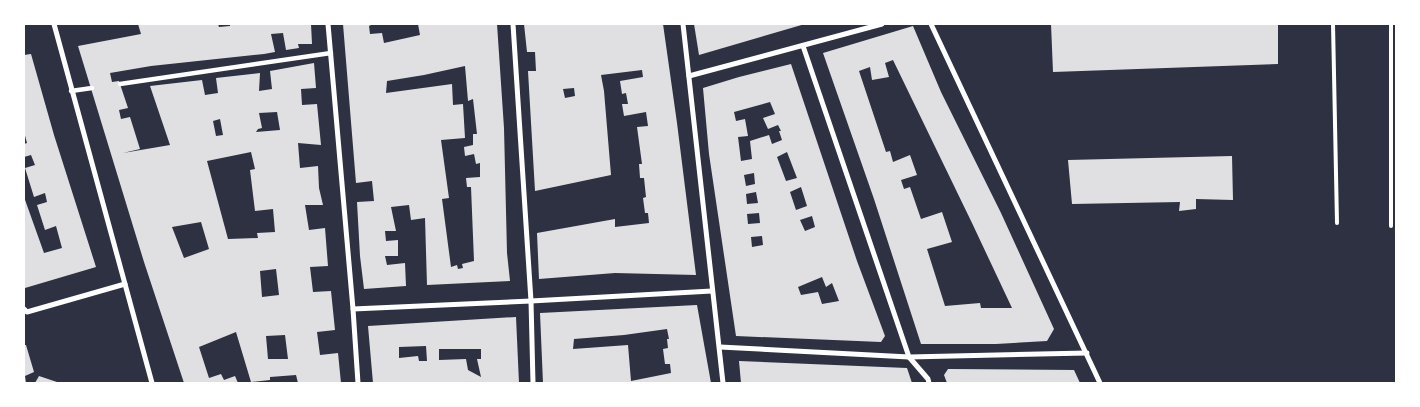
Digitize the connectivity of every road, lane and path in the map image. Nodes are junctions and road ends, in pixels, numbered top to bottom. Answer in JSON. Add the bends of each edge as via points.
{"nodes":[{"id":1,"x":54,"y":24,"type":"edge"},
{"id":2,"x":328,"y":24,"type":"edge"},
{"id":3,"x":513,"y":24,"type":"edge"},
{"id":4,"x":683,"y":24,"type":"edge"},
{"id":5,"x":882,"y":24,"type":"edge"},
{"id":6,"x":931,"y":24,"type":"edge"},
{"id":7,"x":1333,"y":24,"type":"edge"},
{"id":8,"x":1390,"y":24,"type":"edge"},
{"id":9,"x":803,"y":46,"type":"junction"},
{"id":10,"x":331,"y":53,"type":"junction"},
{"id":11,"x":689,"y":76,"type":"junction"},
{"id":12,"x":120,"y":84,"type":"dead end"},
{"id":13,"x":92,"y":88,"type":"dead end"},
{"id":14,"x":71,"y":91,"type":"junction"},
{"id":15,"x":1337,"y":223,"type":"dead end"},
{"id":16,"x":1391,"y":226,"type":"dead end"},
{"id":17,"x":125,"y":284,"type":"junction"},
{"id":18,"x":712,"y":291,"type":"junction"},
{"id":19,"x":531,"y":301,"type":"junction"},
{"id":20,"x":24,"y":309,"type":"edge"},
{"id":21,"x":353,"y":309,"type":"junction"},
{"id":22,"x":720,"y":347,"type":"junction"},
{"id":23,"x":1087,"y":353,"type":"junction"},
{"id":24,"x":909,"y":357,"type":"junction"},
{"id":25,"x":152,"y":383,"type":"edge"},
{"id":26,"x":358,"y":383,"type":"edge"},
{"id":27,"x":533,"y":383,"type":"edge"},
{"id":28,"x":723,"y":383,"type":"edge"},
{"id":29,"x":930,"y":383,"type":"edge"},
{"id":30,"x":1100,"y":383,"type":"edge"}],
"edges":[{"from":1,"to":14,"type":"street"},
{"from":2,"to":10,"type":"street"},
{"from":3,"to":19,"type":"street"},
{"from":4,"to":11,"type":"street"},
{"from":5,"to":9,"type":"street"},
{"from":6,"to":23,"type":"street"},
{"from":7,"to":15,"type":"lane"},
{"from":8,"to":16,"type":"lane"},
{"from":9,"to":11,"type":"street"},
{"from":9,"to":24,"type":"street"},
{"from":10,"to":12,"type":"street"},
{"from":10,"to":21,"type":"street"},
{"from":11,"to":18,"type":"street"},
{"from":13,"to":14,"type":"street"},
{"from":14,"to":17,"type":"street"},
{"from":17,"to":20,"type":"street","via":[[27,312]]},
{"from":17,"to":25,"type":"street"},
{"from":18,"to":19,"type":"street"},
{"from":18,"to":22,"type":"street"},
{"from":19,"to":21,"type":"street"},
{"from":19,"to":27,"type":"street"},
{"from":21,"to":26,"type":"street"},
{"from":22,"to":24,"type":"street"},
{"from":22,"to":28,"type":"street"},
{"from":23,"to":24,"type":"street"},
{"from":23,"to":30,"type":"street"},
{"from":24,"to":29,"type":"street"}]}
